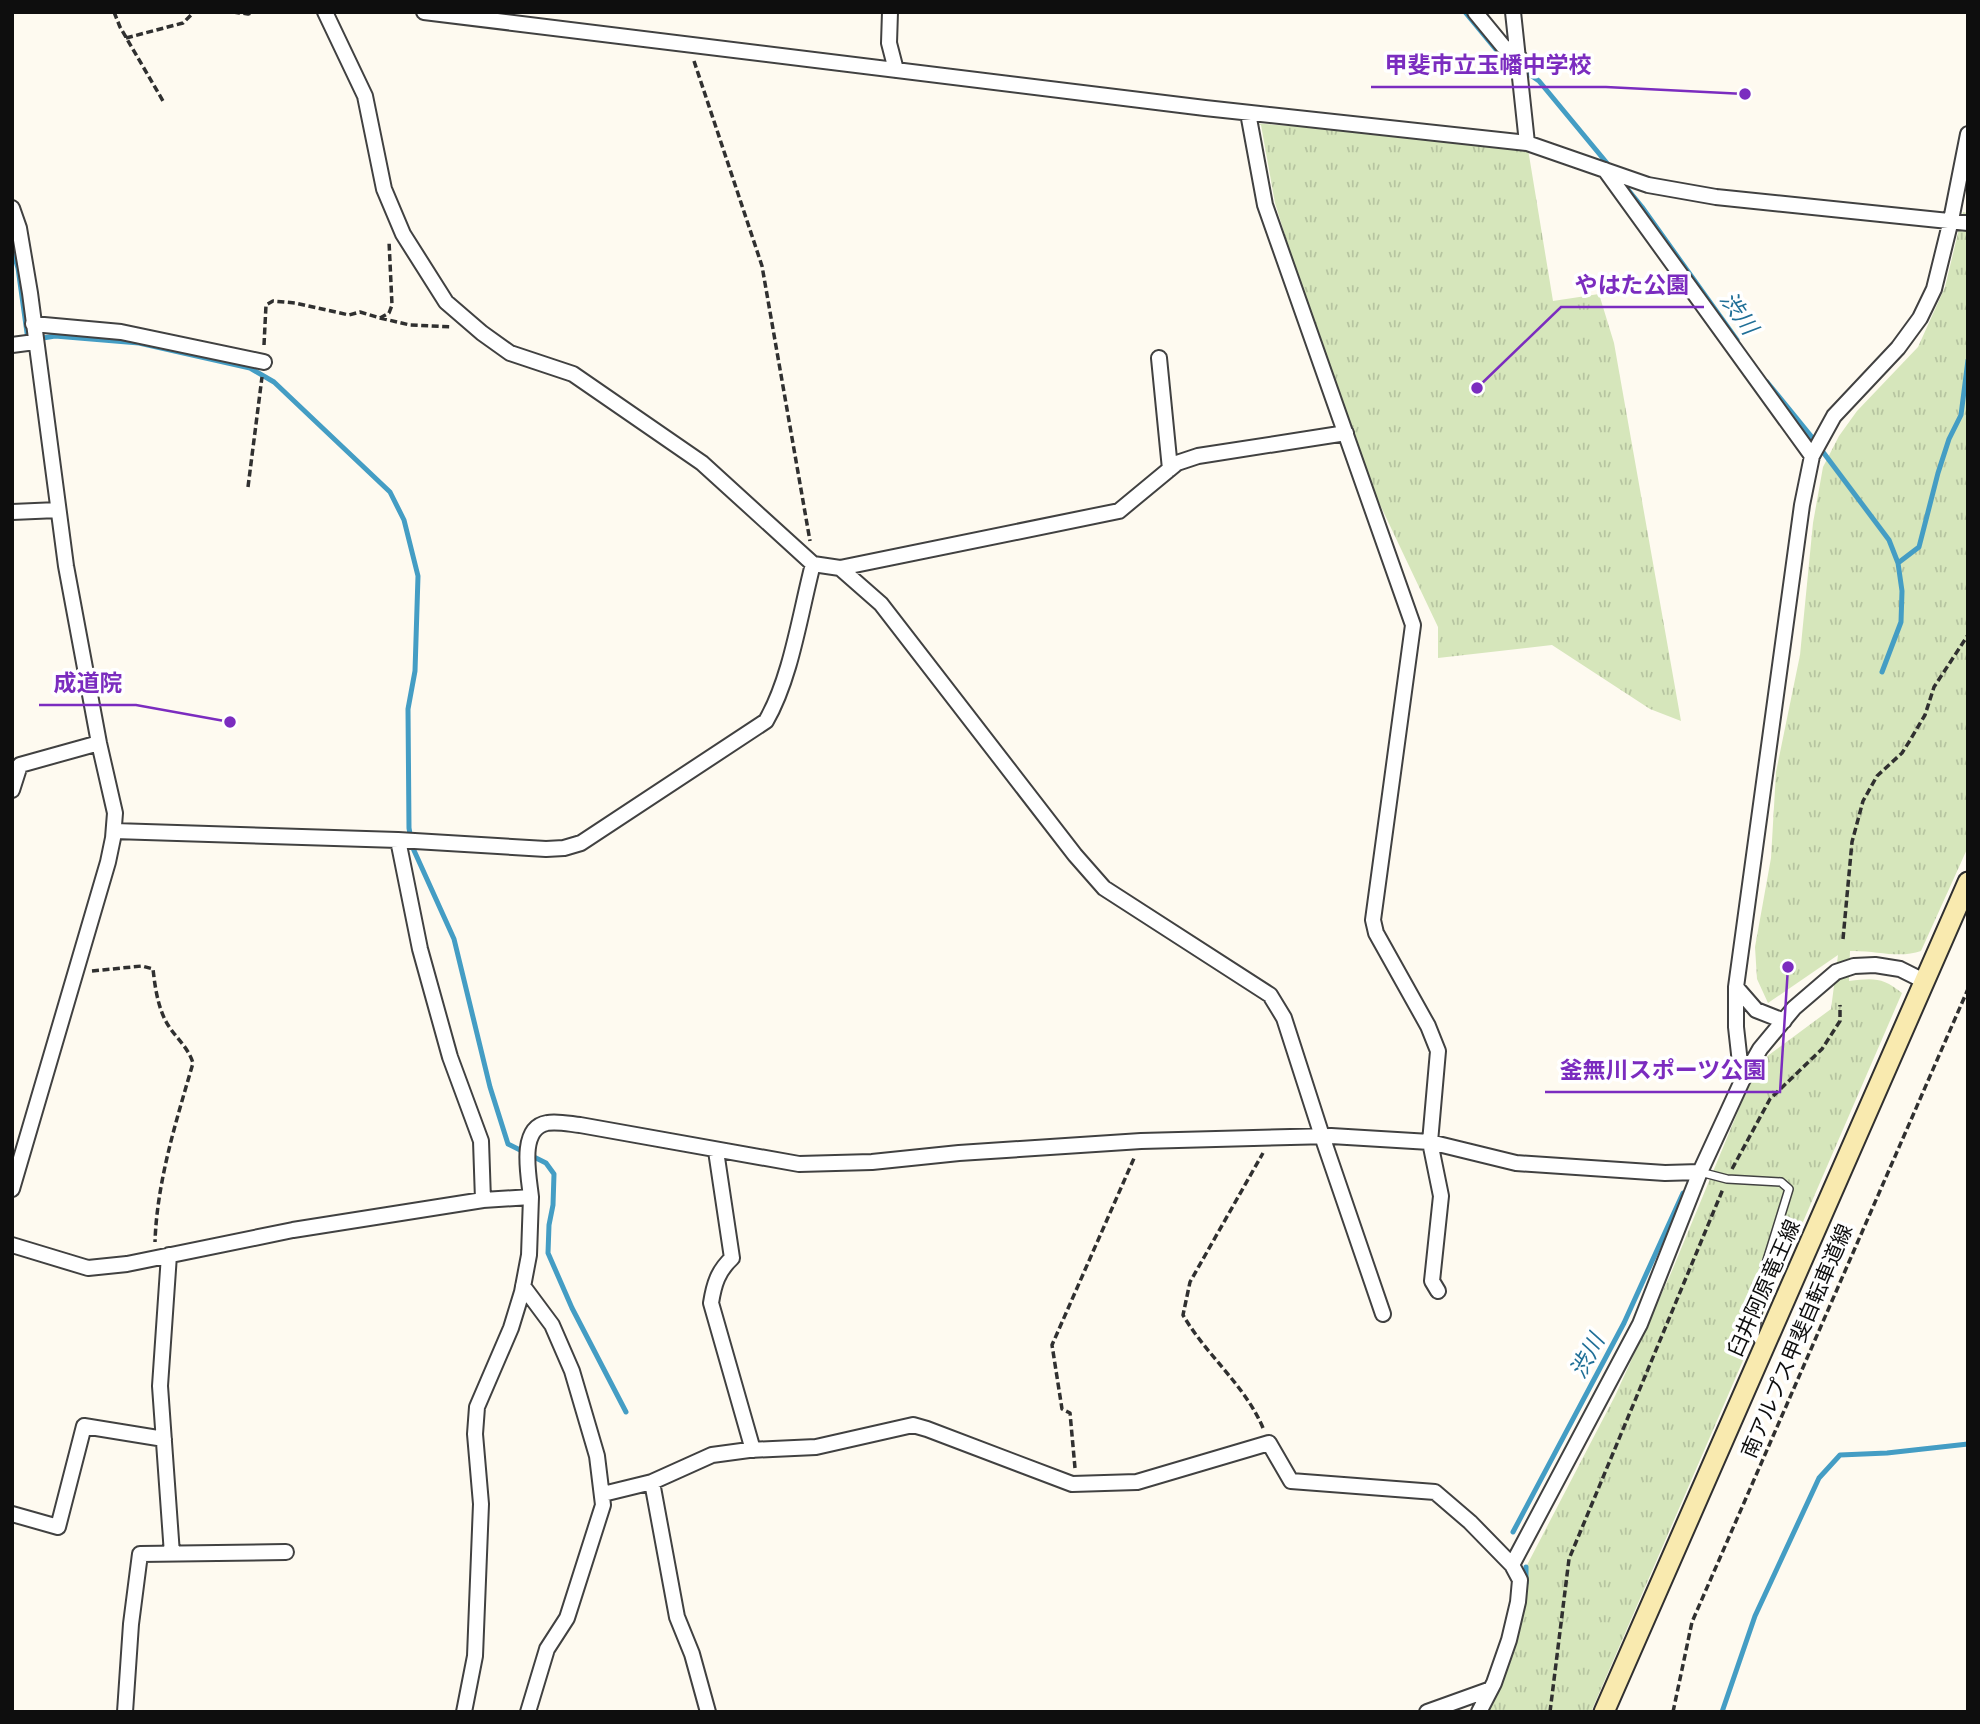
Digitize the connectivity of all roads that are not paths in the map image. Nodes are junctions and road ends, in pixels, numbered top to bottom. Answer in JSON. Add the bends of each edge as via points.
{"nodes":[{"id":1,"x":325,"y":12,"type":"edge"},
{"id":2,"x":424,"y":12,"type":"edge"},
{"id":3,"x":890,"y":12,"type":"edge"},
{"id":4,"x":1475,"y":12,"type":"edge"},
{"id":5,"x":1513,"y":12,"type":"edge"},
{"id":6,"x":1519,"y":57,"type":"junction"},
{"id":7,"x":896,"y":70,"type":"junction"},
{"id":8,"x":1248,"y":113,"type":"junction"},
{"id":9,"x":1968,"y":134,"type":"edge"},
{"id":10,"x":1527,"y":143,"type":"junction"},
{"id":11,"x":1605,"y":170,"type":"junction"},
{"id":12,"x":12,"y":208,"type":"edge"},
{"id":13,"x":1951,"y":220,"type":"junction"},
{"id":14,"x":1968,"y":223,"type":"edge"},
{"id":15,"x":33,"y":324,"type":"junction"},
{"id":16,"x":36,"y":342,"type":"junction"},
{"id":17,"x":12,"y":345,"type":"edge"},
{"id":18,"x":1159,"y":358,"type":"dead end"},
{"id":19,"x":264,"y":362,"type":"road end"},
{"id":20,"x":1346,"y":433,"type":"junction"},
{"id":21,"x":1812,"y":456,"type":"junction"},
{"id":22,"x":1170,"y":469,"type":"junction"},
{"id":23,"x":58,"y":510,"type":"junction"},
{"id":24,"x":12,"y":512,"type":"edge"},
{"id":25,"x":813,"y":565,"type":"junction"},
{"id":26,"x":840,"y":568,"type":"junction"},
{"id":27,"x":99,"y":743,"type":"junction"},
{"id":28,"x":12,"y":790,"type":"edge"},
{"id":29,"x":114,"y":831,"type":"junction"},
{"id":30,"x":398,"y":840,"type":"junction"},
{"id":31,"x":1968,"y":882,"type":"edge"},
{"id":32,"x":1924,"y":981,"type":"junction"},
{"id":33,"x":1736,"y":987,"type":"junction"},
{"id":34,"x":1784,"y":1021,"type":"junction"},
{"id":35,"x":1742,"y":1081,"type":"junction"},
{"id":36,"x":1322,"y":1136,"type":"junction"},
{"id":37,"x":1430,"y":1142,"type":"junction"},
{"id":38,"x":716,"y":1151,"type":"junction"},
{"id":39,"x":1700,"y":1172,"type":"junction"},
{"id":40,"x":12,"y":1189,"type":"edge"},
{"id":41,"x":531,"y":1197,"type":"junction"},
{"id":42,"x":483,"y":1200,"type":"junction"},
{"id":43,"x":12,"y":1245,"type":"edge"},
{"id":44,"x":162,"y":1257,"type":"junction"},
{"id":45,"x":523,"y":1286,"type":"junction"},
{"id":46,"x":1438,"y":1291,"type":"dead end"},
{"id":47,"x":1383,"y":1314,"type":"dead end"},
{"id":48,"x":1764,"y":1346,"type":"junction"},
{"id":49,"x":164,"y":1439,"type":"junction"},
{"id":50,"x":753,"y":1450,"type":"junction"},
{"id":51,"x":652,"y":1482,"type":"junction"},
{"id":52,"x":603,"y":1494,"type":"junction"},
{"id":53,"x":12,"y":1514,"type":"edge"},
{"id":54,"x":286,"y":1552,"type":"dead end"},
{"id":55,"x":172,"y":1554,"type":"junction"},
{"id":56,"x":1512,"y":1565,"type":"junction"},
{"id":57,"x":1491,"y":1689,"type":"junction"},
{"id":58,"x":125,"y":1712,"type":"edge"},
{"id":59,"x":464,"y":1712,"type":"edge"},
{"id":60,"x":528,"y":1712,"type":"edge"},
{"id":61,"x":708,"y":1712,"type":"edge"},
{"id":62,"x":1427,"y":1712,"type":"edge"},
{"id":63,"x":1479,"y":1712,"type":"edge"},
{"id":64,"x":1604,"y":1712,"type":"edge"}],
"edges":[{"from":1,"to":25,"type":"street","via":[[365,96],[384,189],[402,230],[446,302],[510,353],[573,374],[702,463]]},
{"from":2,"to":7,"type":"street"},
{"from":3,"to":7,"type":"street","via":[[889,43]]},
{"from":4,"to":6,"type":"street","via":[[1503,46]]},
{"from":5,"to":6,"type":"street"},
{"from":6,"to":10,"type":"street"},
{"from":7,"to":8,"type":"street"},
{"from":8,"to":10,"type":"street"},
{"from":8,"to":20,"type":"street","via":[[1265,205]]},
{"from":9,"to":13,"type":"street"},
{"from":10,"to":11,"type":"street"},
{"from":11,"to":13,"type":"street","via":[[1648,185],[1716,197]]},
{"from":11,"to":21,"type":"street"},
{"from":12,"to":15,"type":"street"},
{"from":13,"to":14,"type":"street"},
{"from":13,"to":21,"type":"street","via":[[1934,289],[1920,318],[1834,416]]},
{"from":15,"to":16,"type":"street"},
{"from":15,"to":19,"type":"street","via":[[121,332]]},
{"from":16,"to":17,"type":"street"},
{"from":16,"to":23,"type":"street"},
{"from":18,"to":22,"type":"street"},
{"from":20,"to":22,"type":"street","via":[[1198,456]]},
{"from":20,"to":37,"type":"street","via":[[1413,625],[1373,920],[1437,1051]]},
{"from":21,"to":33,"type":"street"},
{"from":22,"to":26,"type":"street","via":[[1119,511]]},
{"from":23,"to":24,"type":"street"},
{"from":23,"to":27,"type":"street"},
{"from":25,"to":26,"type":"street"},
{"from":25,"to":30,"type":"street","via":[[783,685],[766,721],[755,729],[581,843],[546,849]]},
{"from":26,"to":36,"type":"street","via":[[881,604],[1104,888],[1270,995],[1284,1018]]},
{"from":27,"to":28,"type":"street","via":[[20,765]]},
{"from":27,"to":29,"type":"street","via":[[115,813]]},
{"from":29,"to":30,"type":"street"},
{"from":29,"to":40,"type":"street"},
{"from":30,"to":42,"type":"street","via":[[420,949],[450,1057],[481,1141]]},
{"from":31,"to":32,"type":"main road","name":"臼井阿原竜王線"},
{"from":32,"to":34,"type":"street","via":[[1900,968],[1854,966],[1836,972]]},
{"from":32,"to":48,"type":"main road","name":"臼井阿原竜王線"},
{"from":33,"to":34,"type":"street","via":[[1756,1010]]},
{"from":33,"to":35,"type":"street"},
{"from":34,"to":35,"type":"street","via":[[1760,1049]]},
{"from":35,"to":39,"type":"street"},
{"from":36,"to":37,"type":"street"},
{"from":36,"to":38,"type":"street","via":[[1141,1141],[811,1164]]},
{"from":36,"to":47,"type":"street"},
{"from":37,"to":39,"type":"street","via":[[1516,1163]]},
{"from":37,"to":46,"type":"street","via":[[1441,1196],[1433,1281]]},
{"from":38,"to":41,"type":"street","via":[[547,1123],[539,1126],[527,1145]]},
{"from":38,"to":50,"type":"street","via":[[732,1258],[714,1284],[711,1303]]},
{"from":39,"to":48,"type":"lane","via":[[1727,1179],[1782,1182],[1789,1188],[1764,1270],[1755,1336]]},
{"from":39,"to":56,"type":"street","via":[[1640,1324]]},
{"from":41,"to":42,"type":"street"},
{"from":41,"to":45,"type":"street"},
{"from":42,"to":44,"type":"street","via":[[293,1230]]},
{"from":43,"to":44,"type":"street","via":[[88,1268]]},
{"from":44,"to":49,"type":"street"},
{"from":45,"to":52,"type":"street","via":[[552,1325],[572,1371]]},
{"from":45,"to":59,"type":"street","via":[[511,1328],[477,1407],[481,1504],[475,1656]]},
{"from":48,"to":64,"type":"main road","name":"臼井阿原竜王線"},
{"from":49,"to":53,"type":"street","via":[[84,1426],[58,1527]]},
{"from":49,"to":55,"type":"street"},
{"from":50,"to":51,"type":"street","via":[[712,1455]]},
{"from":50,"to":56,"type":"street","via":[[816,1447],[912,1426],[1076,1483],[1137,1482],[1269,1443],[1291,1481],[1435,1492]]},
{"from":51,"to":52,"type":"street"},
{"from":51,"to":61,"type":"street","via":[[677,1618]]},
{"from":52,"to":60,"type":"street","via":[[567,1618],[547,1649]]},
{"from":54,"to":55,"type":"street"},
{"from":55,"to":58,"type":"street","via":[[140,1554]]},
{"from":56,"to":57,"type":"street","via":[[1520,1580],[1518,1602]]},
{"from":57,"to":62,"type":"street"},
{"from":57,"to":63,"type":"street"}]}
